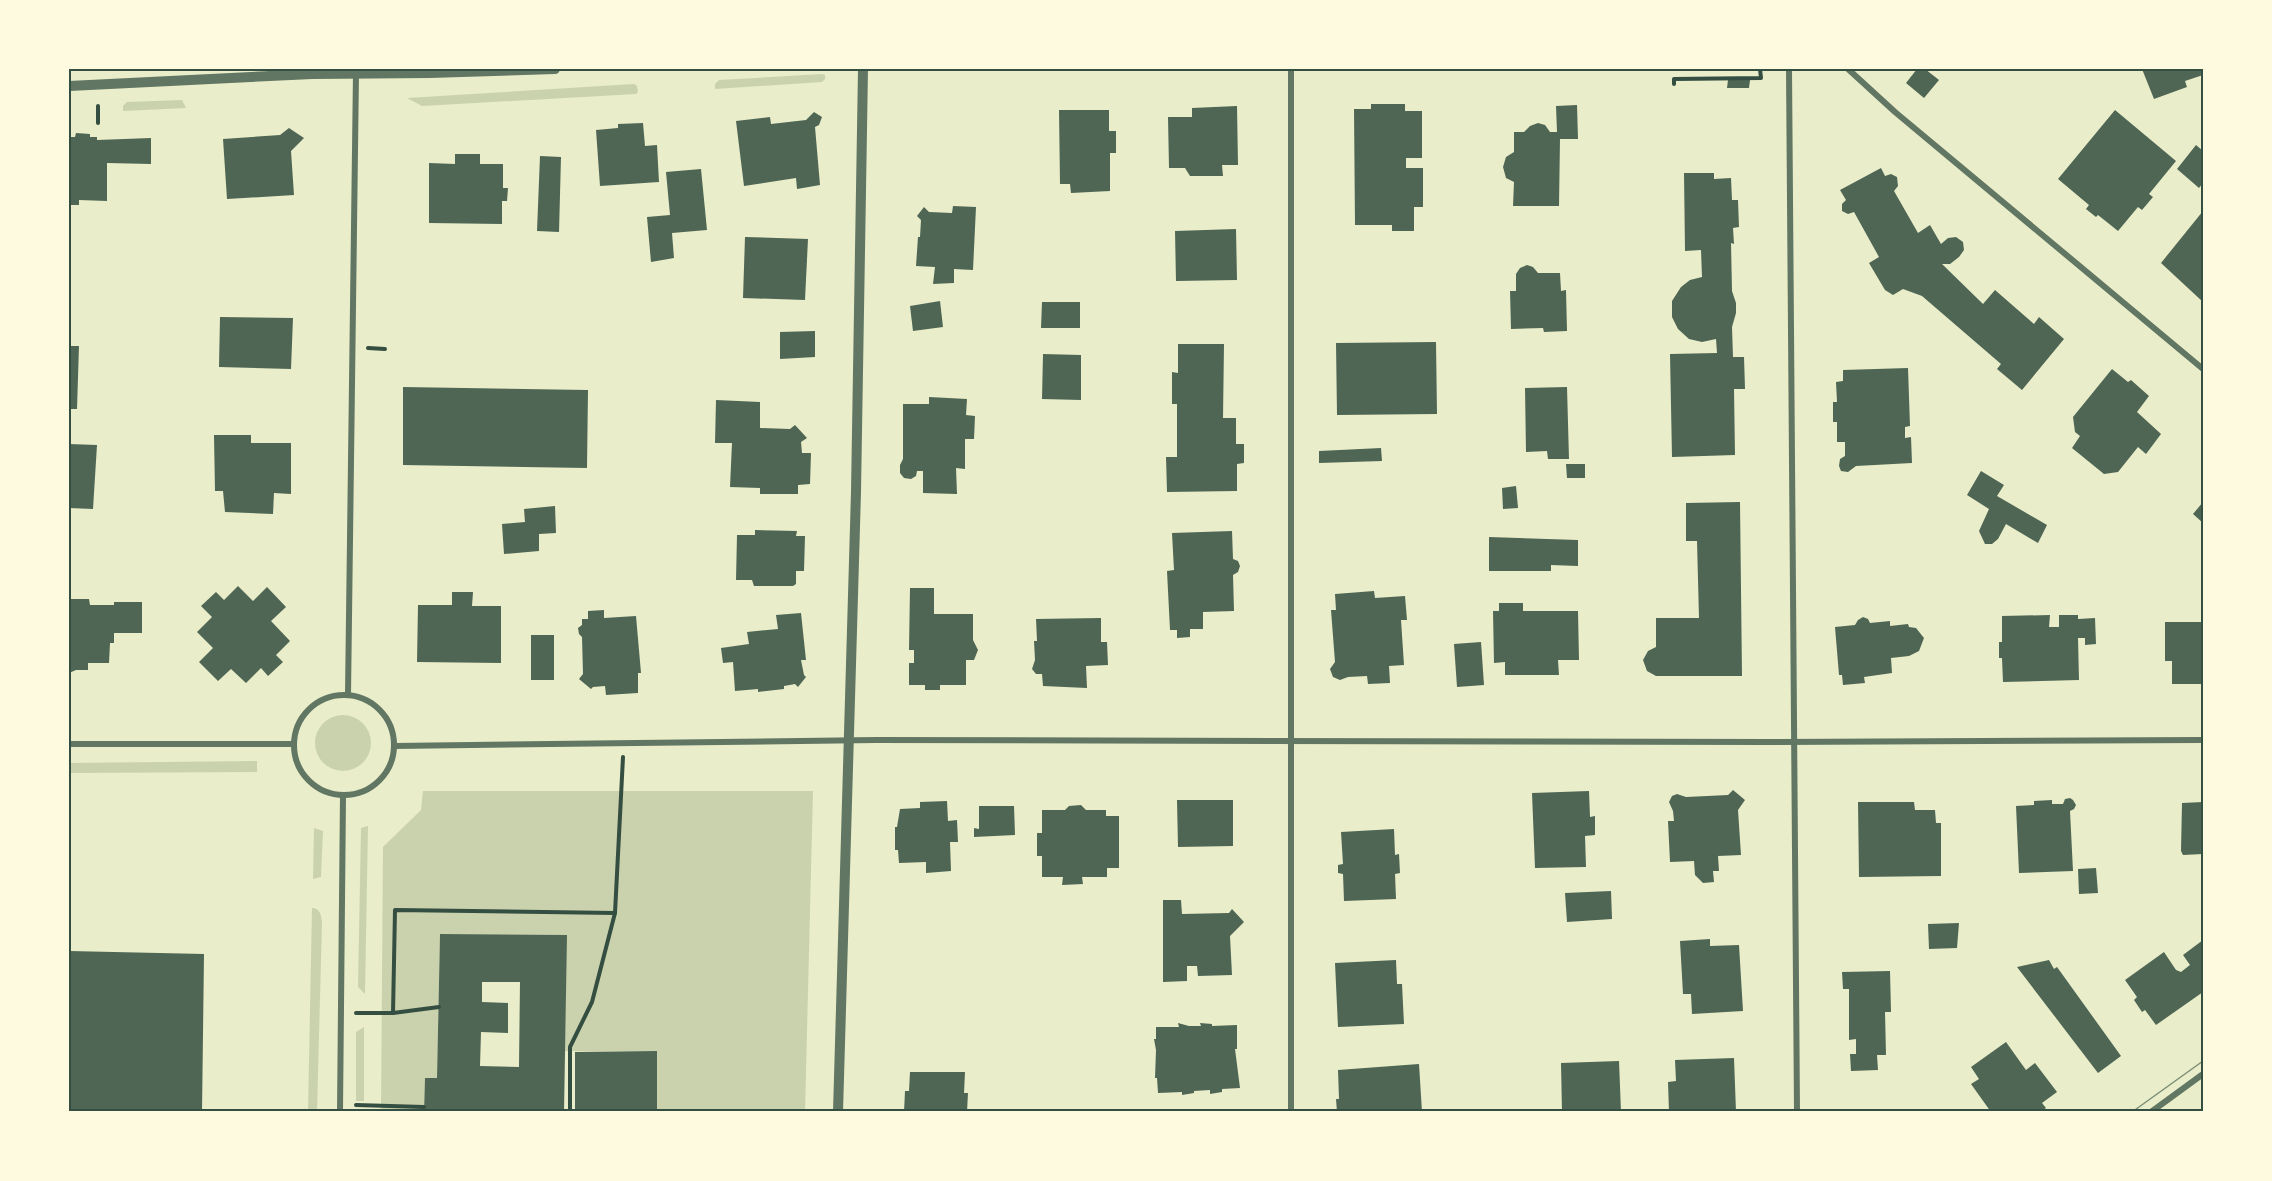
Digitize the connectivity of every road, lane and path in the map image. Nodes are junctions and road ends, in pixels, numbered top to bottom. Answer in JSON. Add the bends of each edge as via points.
{"nodes":[{"id":1,"x":555,"y":69,"type":"edge"},
{"id":2,"x":863,"y":69,"type":"edge"},
{"id":3,"x":1291,"y":69,"type":"edge"},
{"id":4,"x":1760,"y":69,"type":"edge"},
{"id":5,"x":1789,"y":69,"type":"edge"},
{"id":6,"x":1848,"y":69,"type":"edge"},
{"id":7,"x":356,"y":72,"type":"edge"},
{"id":8,"x":1674,"y":84,"type":"dead end"},
{"id":9,"x":69,"y":86,"type":"edge"},
{"id":10,"x":98,"y":106,"type":"dead end"},
{"id":11,"x":98,"y":123,"type":"dead end"},
{"id":12,"x":2203,"y":369,"type":"edge"},
{"id":13,"x":348,"y":695,"type":"junction"},
{"id":14,"x":849,"y":740,"type":"junction"},
{"id":15,"x":1290,"y":740,"type":"junction"},
{"id":16,"x":2203,"y":740,"type":"edge"},
{"id":17,"x":1795,"y":742,"type":"junction"},
{"id":18,"x":69,"y":744,"type":"edge"},
{"id":19,"x":294,"y":744,"type":"junction"},
{"id":20,"x":624,"y":744,"type":"junction"},
{"id":21,"x":394,"y":746,"type":"junction"},
{"id":22,"x":343,"y":795,"type":"junction"},
{"id":23,"x":615,"y":913,"type":"junction"},
{"id":24,"x":439,"y":1007,"type":"dead end"},
{"id":25,"x":342,"y":1013,"type":"junction"},
{"id":26,"x":393,"y":1013,"type":"junction"},
{"id":27,"x":2203,"y":1074,"type":"edge"},
{"id":28,"x":424,"y":1107,"type":"dead end"},
{"id":29,"x":340,"y":1109,"type":"edge"},
{"id":30,"x":570,"y":1112,"type":"edge"},
{"id":31,"x":838,"y":1112,"type":"edge"},
{"id":32,"x":1291,"y":1112,"type":"edge"},
{"id":33,"x":1797,"y":1112,"type":"edge"},
{"id":34,"x":2151,"y":1112,"type":"edge"}],
"edges":[{"from":1,"to":7,"type":"street"},
{"from":2,"to":14,"type":"street"},
{"from":3,"to":15,"type":"street"},
{"from":4,"to":8,"type":"path","via":[[1761,78],[1674,79]]},
{"from":5,"to":17,"type":"street"},
{"from":6,"to":12,"type":"street"},
{"from":7,"to":9,"type":"street"},
{"from":7,"to":13,"type":"street"},
{"from":10,"to":11,"type":"path"},
{"from":13,"to":19,"type":"street","via":[[317,703],[297,728]]},
{"from":13,"to":21,"type":"street","via":[[375,706],[392,731]]},
{"from":14,"to":15,"type":"street"},
{"from":14,"to":20,"type":"street"},
{"from":14,"to":31,"type":"street"},
{"from":15,"to":17,"type":"street"},
{"from":15,"to":32,"type":"street"},
{"from":16,"to":17,"type":"street"},
{"from":17,"to":33,"type":"street"},
{"from":18,"to":19,"type":"street"},
{"from":19,"to":22,"type":"street","via":[[296,759],[314,785]]},
{"from":20,"to":21,"type":"street"},
{"from":20,"to":23,"type":"path"},
{"from":21,"to":22,"type":"street","via":[[387,768],[372,786]]},
{"from":22,"to":25,"type":"street"},
{"from":23,"to":26,"type":"path","via":[[395,910]]},
{"from":23,"to":30,"type":"path","via":[[592,1002],[570,1047]]},
{"from":24,"to":26,"type":"path"},
{"from":25,"to":26,"type":"path"},
{"from":25,"to":29,"type":"street"},
{"from":27,"to":34,"type":"street"},
{"from":28,"to":29,"type":"path"}]}
